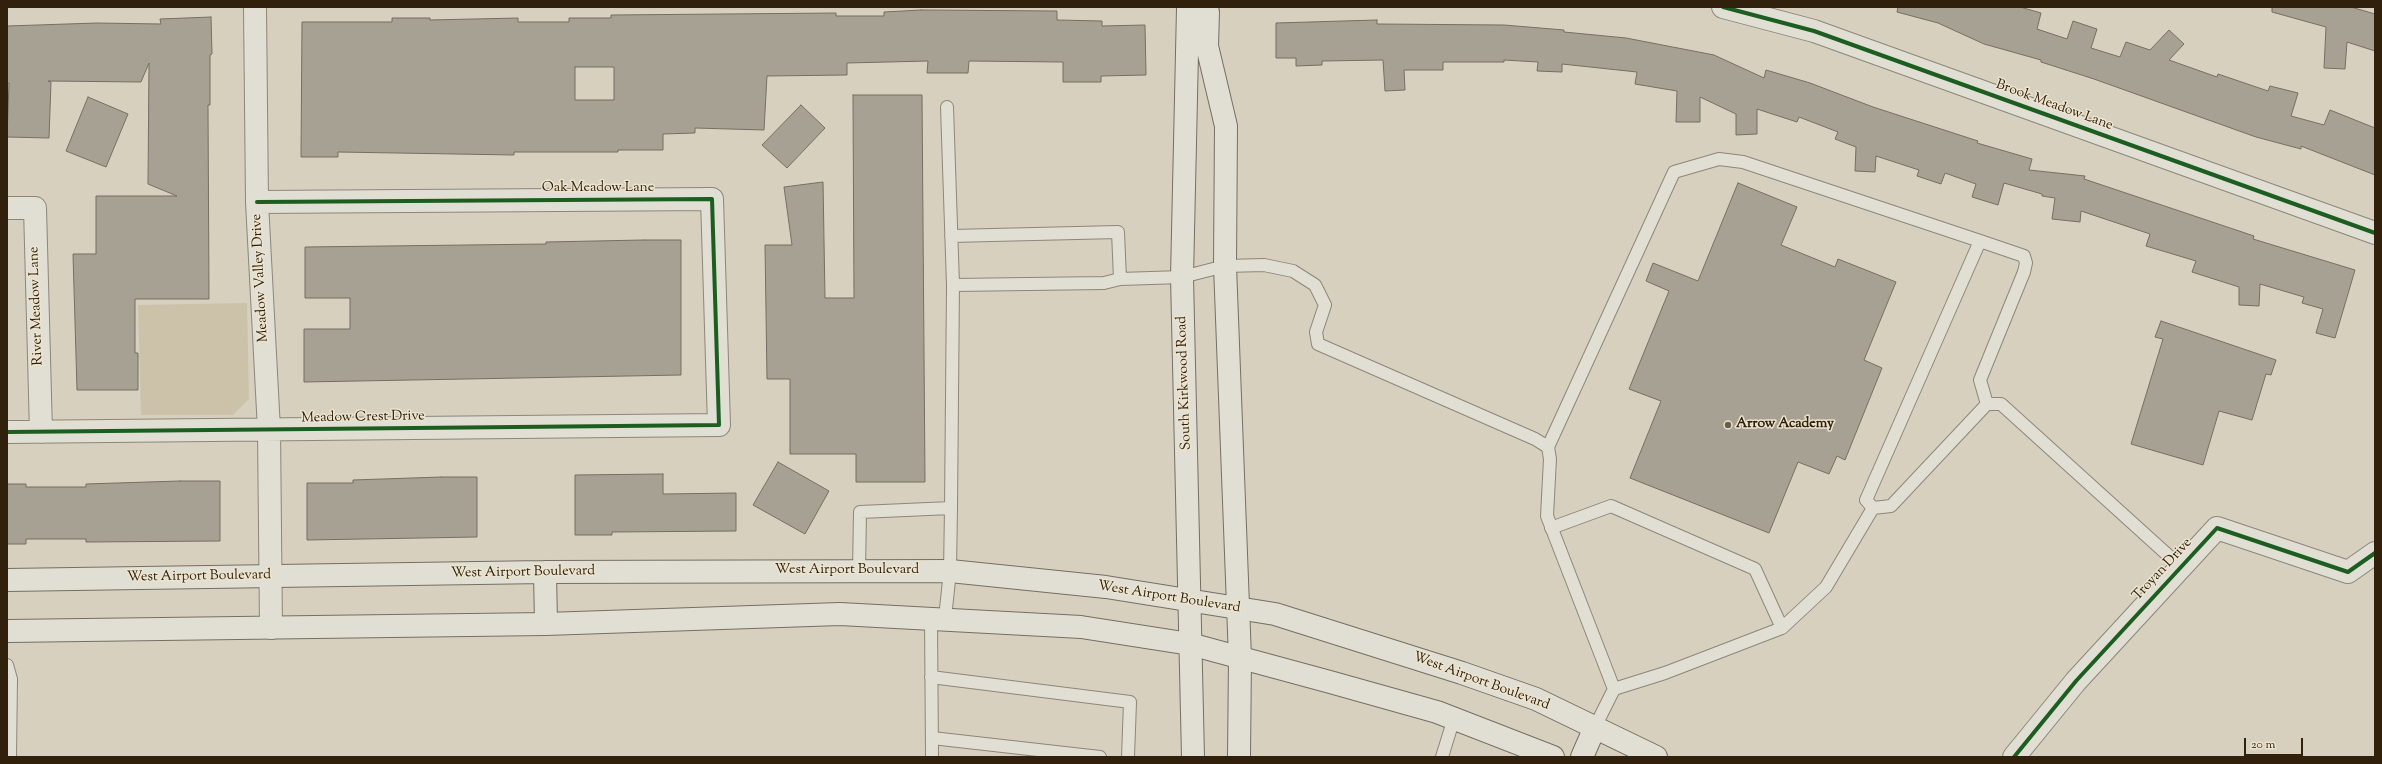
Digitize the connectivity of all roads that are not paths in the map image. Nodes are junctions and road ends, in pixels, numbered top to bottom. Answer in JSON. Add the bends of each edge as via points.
{"nodes":[{"id":1,"x":255,"y":7,"type":"edge"},
{"id":2,"x":1723,"y":7,"type":"edge"},
{"id":3,"x":1202,"y":9,"type":"edge"},
{"id":4,"x":946,"y":107,"type":"dead end"},
{"id":5,"x":257,"y":202,"type":"junction"},
{"id":6,"x":7,"y":208,"type":"edge"},
{"id":7,"x":2375,"y":233,"type":"edge"},
{"id":8,"x":951,"y":236,"type":"junction"},
{"id":9,"x":1980,"y":241,"type":"junction"},
{"id":10,"x":1225,"y":266,"type":"junction"},
{"id":11,"x":1182,"y":277,"type":"junction"},
{"id":12,"x":1120,"y":279,"type":"junction"},
{"id":13,"x":953,"y":285,"type":"junction"},
{"id":14,"x":1987,"y":404,"type":"junction"},
{"id":15,"x":719,"y":425,"type":"joint"},
{"id":16,"x":269,"y":430,"type":"junction"},
{"id":17,"x":7,"y":432,"type":"edge"},
{"id":18,"x":41,"y":432,"type":"junction"},
{"id":19,"x":1548,"y":448,"type":"junction"},
{"id":20,"x":951,"y":508,"type":"junction"},
{"id":21,"x":1873,"y":508,"type":"junction"},
{"id":22,"x":1551,"y":528,"type":"junction"},
{"id":23,"x":2375,"y":553,"type":"edge"},
{"id":24,"x":2181,"y":567,"type":"junction"},
{"id":25,"x":859,"y":571,"type":"junction"},
{"id":26,"x":950,"y":571,"type":"junction"},
{"id":27,"x":545,"y":572,"type":"junction"},
{"id":28,"x":270,"y":576,"type":"junction"},
{"id":29,"x":7,"y":580,"type":"edge"},
{"id":30,"x":1190,"y":602,"type":"junction"},
{"id":31,"x":1238,"y":610,"type":"junction"},
{"id":32,"x":938,"y":618,"type":"junction"},
{"id":33,"x":546,"y":624,"type":"junction"},
{"id":34,"x":271,"y":628,"type":"junction"},
{"id":35,"x":1782,"y":628,"type":"junction"},
{"id":36,"x":7,"y":631,"type":"edge"},
{"id":37,"x":1190,"y":644,"type":"junction"},
{"id":38,"x":1240,"y":658,"type":"junction"},
{"id":39,"x":7,"y":665,"type":"edge"},
{"id":40,"x":931,"y":677,"type":"junction"},
{"id":41,"x":9,"y":679,"type":"edge"},
{"id":42,"x":1614,"y":689,"type":"junction"},
{"id":43,"x":1454,"y":718,"type":"junction"},
{"id":44,"x":1595,"y":728,"type":"junction"},
{"id":45,"x":932,"y":738,"type":"junction"},
{"id":46,"x":10,"y":757,"type":"edge"},
{"id":47,"x":932,"y":757,"type":"edge"},
{"id":48,"x":1100,"y":757,"type":"edge"},
{"id":49,"x":1128,"y":757,"type":"edge"},
{"id":50,"x":1193,"y":757,"type":"edge"},
{"id":51,"x":1239,"y":757,"type":"edge"},
{"id":52,"x":1442,"y":757,"type":"edge"},
{"id":53,"x":1553,"y":757,"type":"edge"},
{"id":54,"x":1582,"y":757,"type":"edge"},
{"id":55,"x":1656,"y":757,"type":"edge"},
{"id":56,"x":2014,"y":757,"type":"edge"}],
"edges":[{"from":1,"to":5,"type":"main road","name":"Meadow Valley Drive"},
{"from":2,"to":7,"type":"main road","name":"Brook Meadow Lane","via":[[1814,31]]},
{"from":3,"to":10,"type":"main road","name":"South Kirkwood Road","via":[[1207,46],[1226,126]]},
{"from":3,"to":11,"type":"main road","name":"South Kirkwood Road"},
{"from":4,"to":8,"type":"lane"},
{"from":5,"to":15,"type":"main road","name":"Oak Meadow Lane","via":[[712,199]]},
{"from":5,"to":16,"type":"main road","name":"Meadow Valley Drive"},
{"from":6,"to":18,"type":"main road","name":"River Meadow Lane","via":[[35,208]]},
{"from":8,"to":12,"type":"lane","via":[[1118,232]]},
{"from":8,"to":13,"type":"lane"},
{"from":9,"to":14,"type":"lane","via":[[2024,256],[2026,262],[1980,380]]},
{"from":9,"to":19,"type":"lane","via":[[1743,162],[1719,159],[1674,172]]},
{"from":9,"to":21,"type":"lane","via":[[1866,500]]},
{"from":10,"to":11,"type":"lane"},
{"from":10,"to":19,"type":"lane","via":[[1264,265],[1293,271],[1315,285],[1325,305],[1316,332],[1318,344],[1535,439]]},
{"from":10,"to":31,"type":"main road","name":"South Kirkwood Road"},
{"from":11,"to":12,"type":"lane"},
{"from":11,"to":30,"type":"main road","name":"South Kirkwood Road"},
{"from":12,"to":13,"type":"lane","via":[[1104,283]]},
{"from":13,"to":20,"type":"lane"},
{"from":14,"to":21,"type":"lane","via":[[1891,506]]},
{"from":14,"to":24,"type":"lane","via":[[2001,404]]},
{"from":15,"to":16,"type":"main road","name":"Meadow Crest Drive"},
{"from":16,"to":18,"type":"main road","name":"Meadow Crest Drive"},
{"from":16,"to":28,"type":"main road","name":"Meadow Valley Drive"},
{"from":17,"to":18,"type":"main road","name":"Meadow Crest Drive"},
{"from":19,"to":22,"type":"lane","via":[[1550,459],[1547,516]]},
{"from":20,"to":25,"type":"lane","via":[[860,512]]},
{"from":20,"to":26,"type":"lane"},
{"from":21,"to":35,"type":"lane","via":[[1826,587]]},
{"from":22,"to":35,"type":"lane","via":[[1611,506],[1755,569]]},
{"from":22,"to":42,"type":"lane"},
{"from":23,"to":24,"type":"main road","name":"Troyan Drive","via":[[2348,572],[2218,528]]},
{"from":24,"to":56,"type":"main road","name":"Troyan Drive","via":[[2076,681]]},
{"from":25,"to":26,"type":"main road","name":"West Airport Boulevard"},
{"from":25,"to":27,"type":"main road","name":"West Airport Boulevard"},
{"from":26,"to":30,"type":"main road","name":"West Airport Boulevard","via":[[1106,588]]},
{"from":26,"to":32,"type":"lane"},
{"from":27,"to":28,"type":"main road","name":"West Airport Boulevard"},
{"from":27,"to":33,"type":"main road"},
{"from":28,"to":29,"type":"main road","name":"West Airport Boulevard"},
{"from":28,"to":34,"type":"main road","name":"Meadow Valley Drive"},
{"from":30,"to":31,"type":"main road","name":"West Airport Boulevard"},
{"from":30,"to":37,"type":"main road","name":"South Kirkwood Road"},
{"from":31,"to":38,"type":"main road","name":"South Kirkwood Road"},
{"from":31,"to":44,"type":"main road","name":"West Airport Boulevard","via":[[1275,614],[1462,673],[1536,700]]},
{"from":32,"to":33,"type":"main road","via":[[840,614]]},
{"from":32,"to":37,"type":"main road","via":[[1081,627]]},
{"from":32,"to":40,"type":"lane"},
{"from":33,"to":34,"type":"main road"},
{"from":34,"to":36,"type":"main road"},
{"from":35,"to":42,"type":"lane","via":[[1666,673]]},
{"from":37,"to":38,"type":"main road"},
{"from":37,"to":50,"type":"main road","name":"South Kirkwood Road"},
{"from":38,"to":43,"type":"main road"},
{"from":38,"to":51,"type":"main road","name":"South Kirkwood Road"},
{"from":39,"to":41,"type":"lane"},
{"from":40,"to":45,"type":"lane"},
{"from":40,"to":49,"type":"lane","via":[[1130,702]]},
{"from":41,"to":46,"type":"lane"},
{"from":42,"to":44,"type":"lane"},
{"from":43,"to":52,"type":"lane"},
{"from":43,"to":53,"type":"main road"},
{"from":44,"to":54,"type":"main road"},
{"from":44,"to":55,"type":"main road","name":"West Airport Boulevard"},
{"from":45,"to":47,"type":"lane"},
{"from":45,"to":48,"type":"lane"}]}
